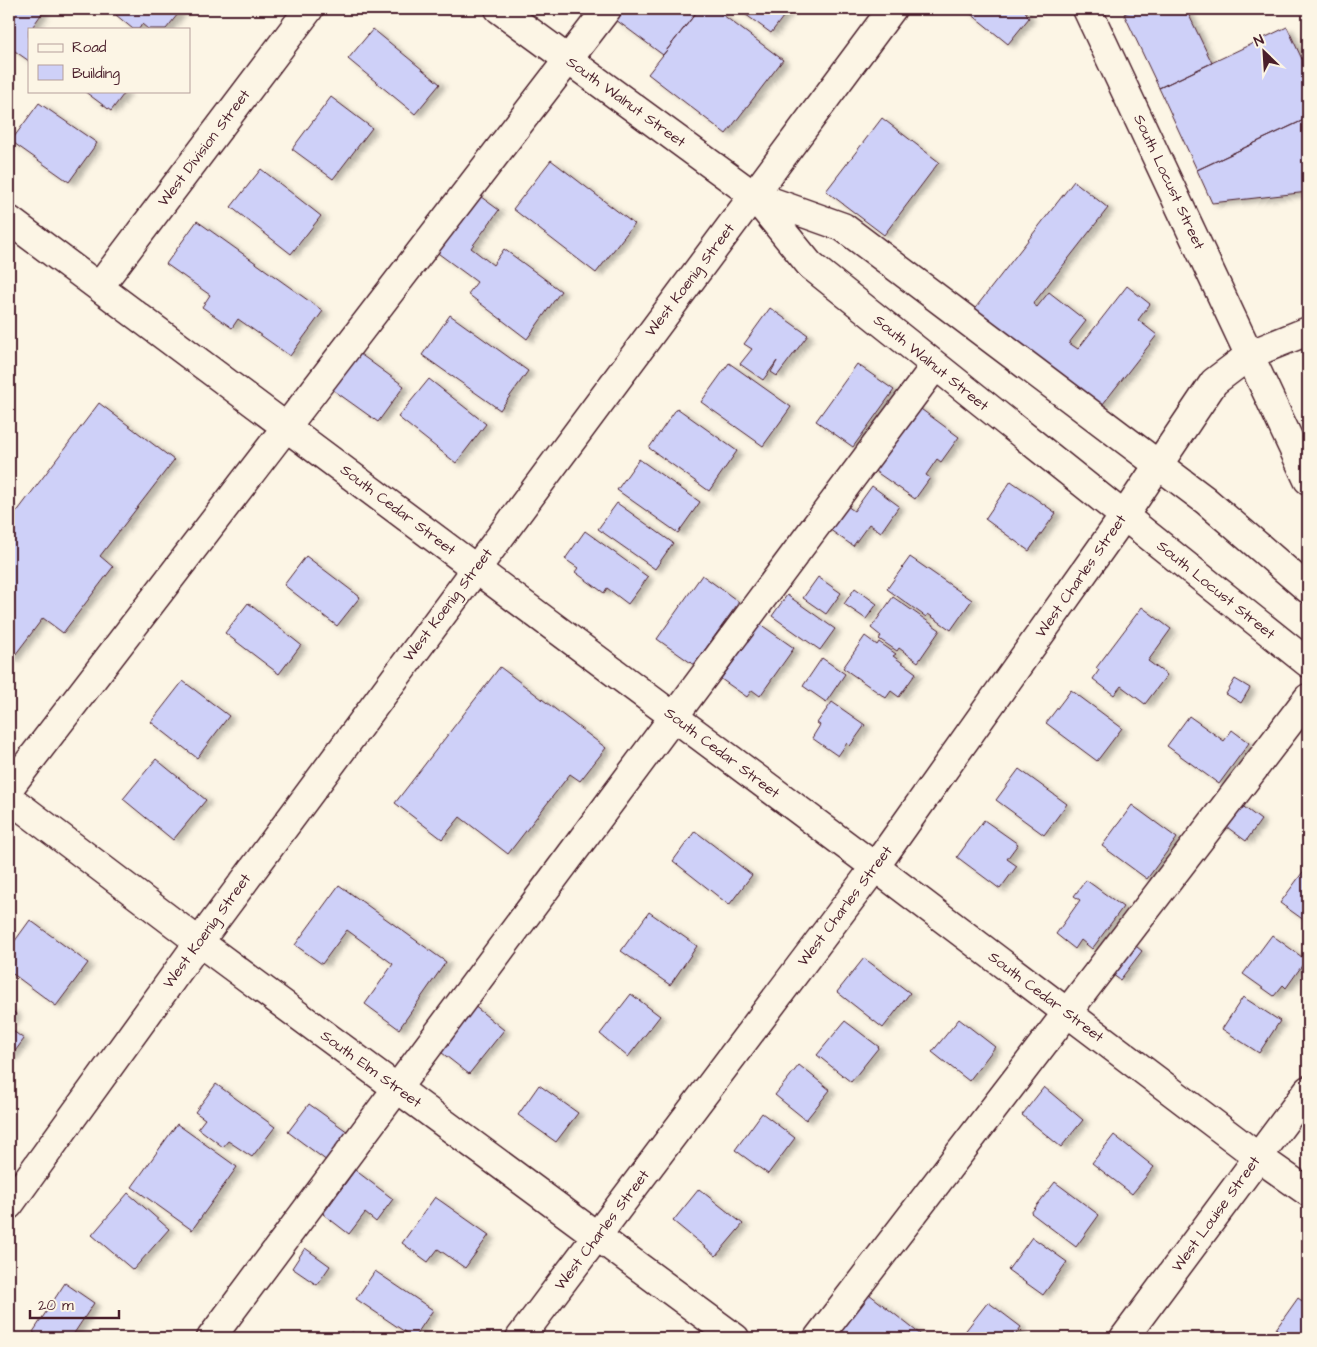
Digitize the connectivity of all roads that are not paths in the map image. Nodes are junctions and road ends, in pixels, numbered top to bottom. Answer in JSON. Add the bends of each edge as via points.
{"nodes":[{"id":1,"x":309,"y":9,"type":"edge"},
{"id":2,"x":499,"y":9,"type":"edge"},
{"id":3,"x":607,"y":9,"type":"edge"},
{"id":4,"x":892,"y":9,"type":"edge"},
{"id":5,"x":1087,"y":9,"type":"edge"},
{"id":6,"x":569,"y":60,"type":"junction"},
{"id":7,"x":753,"y":195,"type":"junction"},
{"id":8,"x":9,"y":220,"type":"edge"},
{"id":9,"x":99,"y":287,"type":"junction"},
{"id":10,"x":1308,"y":331,"type":"edge"},
{"id":11,"x":1251,"y":354,"type":"junction"},
{"id":12,"x":935,"y":366,"type":"junction"},
{"id":13,"x":287,"y":427,"type":"junction"},
{"id":14,"x":1157,"y":464,"type":"junction"},
{"id":15,"x":1308,"y":480,"type":"edge"},
{"id":16,"x":1124,"y":516,"type":"junction"},
{"id":17,"x":476,"y":568,"type":"junction"},
{"id":18,"x":1308,"y":589,"type":"edge"},
{"id":19,"x":1308,"y":663,"type":"edge"},
{"id":20,"x":1308,"y":698,"type":"edge"},
{"id":21,"x":674,"y":716,"type":"junction"},
{"id":22,"x":9,"y":788,"type":"edge"},
{"id":23,"x":9,"y":798,"type":"edge"},
{"id":24,"x":875,"y":867,"type":"junction"},
{"id":25,"x":199,"y":942,"type":"junction"},
{"id":26,"x":1066,"y":1012,"type":"junction"},
{"id":27,"x":397,"y":1088,"type":"junction"},
{"id":28,"x":1308,"y":1090,"type":"edge"},
{"id":29,"x":1258,"y":1157,"type":"junction"},
{"id":30,"x":1308,"y":1192,"type":"edge"},
{"id":31,"x":9,"y":1205,"type":"edge"},
{"id":32,"x":597,"y":1236,"type":"junction"},
{"id":33,"x":211,"y":1338,"type":"edge"},
{"id":34,"x":520,"y":1338,"type":"edge"},
{"id":35,"x":735,"y":1338,"type":"edge"},
{"id":36,"x":818,"y":1338,"type":"edge"},
{"id":37,"x":1124,"y":1338,"type":"edge"}],
"edges":[{"from":1,"to":9,"type":"street","name":"West Division Street"},
{"from":2,"to":6,"type":"street","name":"South Walnut Street"},
{"from":3,"to":6,"type":"street"},
{"from":4,"to":7,"type":"street","name":"West Koenig Street"},
{"from":5,"to":11,"type":"street","name":"South Locust Street"},
{"from":6,"to":7,"type":"street","name":"South Walnut Street"},
{"from":6,"to":13,"type":"street"},
{"from":7,"to":12,"type":"street","name":"South Walnut Street","via":[[810,265]]},
{"from":7,"to":14,"type":"street","name":"South Walnut Street","via":[[843,227]]},
{"from":7,"to":17,"type":"street","name":"West Koenig Street"},
{"from":8,"to":9,"type":"street"},
{"from":9,"to":13,"type":"street","name":"South Cedar Street"},
{"from":10,"to":11,"type":"street"},
{"from":11,"to":14,"type":"street","name":"West Charles Street","via":[[1214,382]]},
{"from":11,"to":15,"type":"street","name":"South Locust Street"},
{"from":12,"to":16,"type":"street","name":"South Walnut Street"},
{"from":12,"to":21,"type":"street"},
{"from":13,"to":17,"type":"street","name":"South Cedar Street"},
{"from":13,"to":22,"type":"street"},
{"from":14,"to":16,"type":"street","name":"West Charles Street"},
{"from":14,"to":18,"type":"street","via":[[1205,500]]},
{"from":16,"to":19,"type":"street","name":"South Locust Street"},
{"from":16,"to":24,"type":"street","name":"West Charles Street"},
{"from":17,"to":21,"type":"street","name":"South Cedar Street"},
{"from":17,"to":25,"type":"street","name":"West Koenig Street"},
{"from":20,"to":26,"type":"street"},
{"from":21,"to":24,"type":"street","name":"South Cedar Street"},
{"from":21,"to":27,"type":"street"},
{"from":23,"to":25,"type":"street","name":"South Elm Street"},
{"from":24,"to":26,"type":"street","name":"South Cedar Street"},
{"from":24,"to":32,"type":"street","name":"West Charles Street"},
{"from":25,"to":27,"type":"street","name":"South Elm Street"},
{"from":25,"to":31,"type":"street","name":"West Koenig Street"},
{"from":26,"to":29,"type":"street","name":"South Cedar Street"},
{"from":26,"to":36,"type":"street"},
{"from":27,"to":32,"type":"street","name":"South Elm Street"},
{"from":27,"to":33,"type":"street"},
{"from":28,"to":29,"type":"street","name":"West Louise Street"},
{"from":29,"to":30,"type":"street","name":"South Cedar Street"},
{"from":29,"to":37,"type":"street","name":"West Louise Street"},
{"from":32,"to":34,"type":"street","name":"West Charles Street"},
{"from":32,"to":35,"type":"street","name":"South Elm Street"}]}
